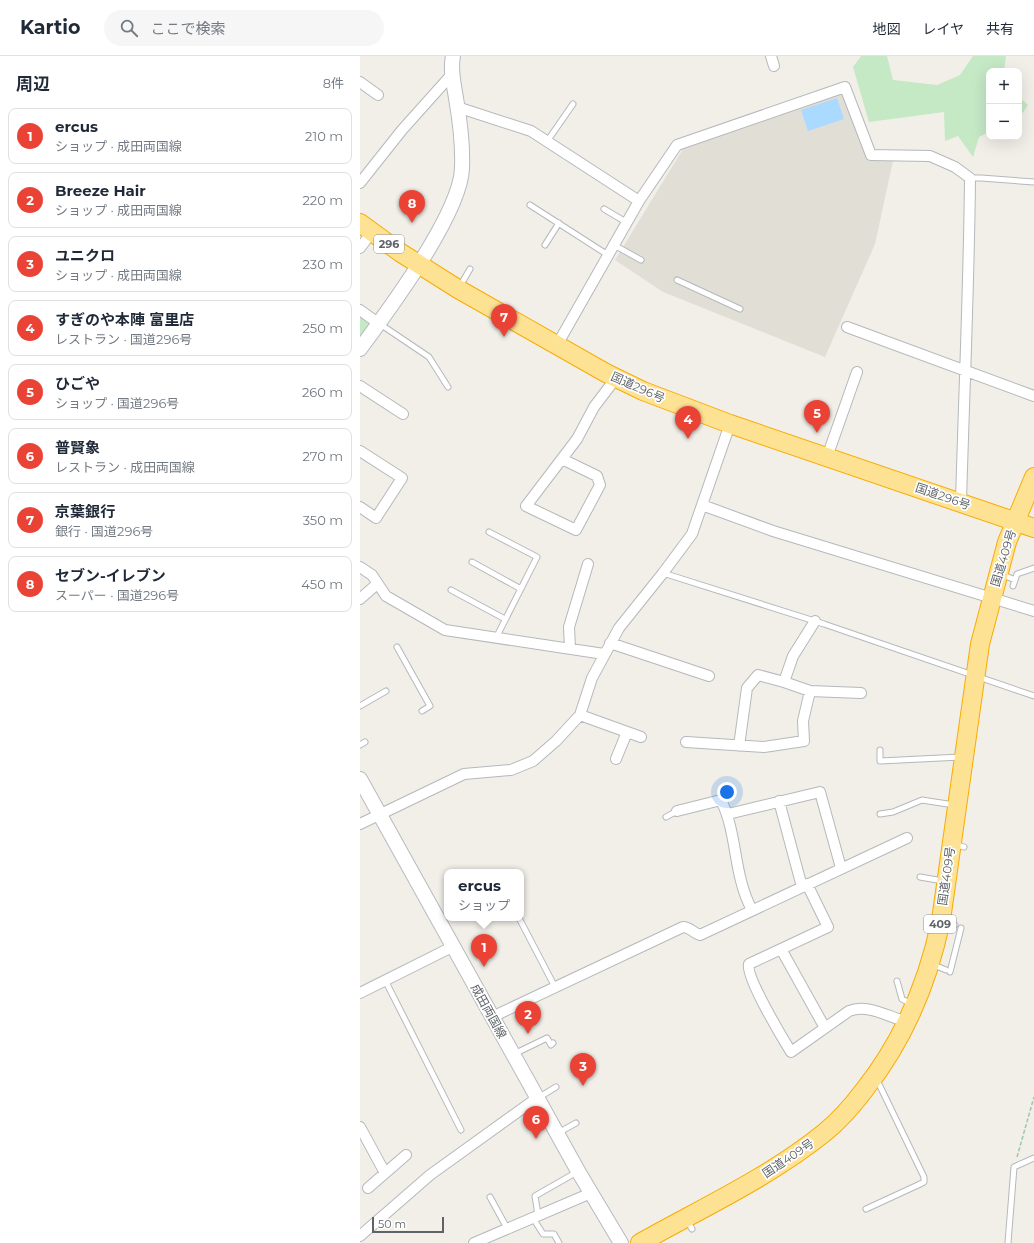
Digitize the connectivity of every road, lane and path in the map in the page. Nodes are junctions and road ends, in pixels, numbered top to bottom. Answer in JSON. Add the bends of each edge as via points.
{"nodes":[{"id":1,"x":453,"y":56,"type":"edge"},
{"id":2,"x":771,"y":56,"type":"edge"},
{"id":3,"x":774,"y":66,"type":"dead end"},
{"id":4,"x":453,"y":73,"type":"junction"},
{"id":5,"x":360,"y":82,"type":"edge"},
{"id":6,"x":378,"y":95,"type":"dead end"},
{"id":7,"x":573,"y":104,"type":"dead end"},
{"id":8,"x":458,"y":107,"type":"junction"},
{"id":9,"x":548,"y":140,"type":"junction"},
{"id":10,"x":970,"y":178,"type":"junction"},
{"id":11,"x":1034,"y":182,"type":"edge"},
{"id":12,"x":360,"y":183,"type":"edge"},
{"id":13,"x":639,"y":201,"type":"junction"},
{"id":14,"x":530,"y":205,"type":"dead end"},
{"id":15,"x":604,"y":209,"type":"dead end"},
{"id":16,"x":626,"y":222,"type":"junction"},
{"id":17,"x":558,"y":224,"type":"junction"},
{"id":18,"x":366,"y":227,"type":"edge"},
{"id":19,"x":545,"y":245,"type":"dead end"},
{"id":20,"x":614,"y":245,"type":"junction"},
{"id":21,"x":360,"y":248,"type":"edge"},
{"id":22,"x":608,"y":255,"type":"junction"},
{"id":23,"x":640,"y":260,"type":"dead end"},
{"id":24,"x":418,"y":264,"type":"junction"},
{"id":25,"x":470,"y":269,"type":"dead end"},
{"id":26,"x":677,"y":280,"type":"dead end"},
{"id":27,"x":458,"y":289,"type":"junction"},
{"id":28,"x":740,"y":309,"type":"dead end"},
{"id":29,"x":360,"y":310,"type":"edge"},
{"id":30,"x":378,"y":323,"type":"junction"},
{"id":31,"x":847,"y":327,"type":"dead end"},
{"id":32,"x":557,"y":345,"type":"junction"},
{"id":33,"x":360,"y":349,"type":"edge"},
{"id":34,"x":965,"y":371,"type":"junction"},
{"id":35,"x":857,"y":372,"type":"dead end"},
{"id":36,"x":616,"y":378,"type":"junction"},
{"id":37,"x":360,"y":386,"type":"edge"},
{"id":38,"x":448,"y":387,"type":"dead end"},
{"id":39,"x":1034,"y":396,"type":"edge"},
{"id":40,"x":403,"y":414,"type":"dead end"},
{"id":41,"x":730,"y":424,"type":"junction"},
{"id":42,"x":360,"y":451,"type":"edge"},
{"id":43,"x":827,"y":457,"type":"junction"},
{"id":44,"x":562,"y":459,"type":"junction"},
{"id":45,"x":1034,"y":477,"type":"edge"},
{"id":46,"x":961,"y":502,"type":"junction"},
{"id":47,"x":702,"y":505,"type":"junction"},
{"id":48,"x":360,"y":507,"type":"edge"},
{"id":49,"x":1015,"y":521,"type":"junction"},
{"id":50,"x":1034,"y":528,"type":"edge"},
{"id":51,"x":489,"y":532,"type":"dead end"},
{"id":52,"x":472,"y":562,"type":"dead end"},
{"id":53,"x":588,"y":564,"type":"dead end"},
{"id":54,"x":360,"y":567,"type":"edge"},
{"id":55,"x":1034,"y":568,"type":"edge"},
{"id":56,"x":663,"y":573,"type":"junction"},
{"id":57,"x":998,"y":573,"type":"junction"},
{"id":58,"x":1015,"y":580,"type":"junction"},
{"id":59,"x":377,"y":584,"type":"junction"},
{"id":60,"x":1013,"y":586,"type":"dead end"},
{"id":61,"x":521,"y":589,"type":"junction"},
{"id":62,"x":451,"y":590,"type":"dead end"},
{"id":63,"x":991,"y":597,"type":"junction"},
{"id":64,"x":360,"y":598,"type":"edge"},
{"id":65,"x":1034,"y":611,"type":"edge"},
{"id":66,"x":505,"y":619,"type":"junction"},
{"id":67,"x":815,"y":621,"type":"junction"},
{"id":68,"x":496,"y":638,"type":"junction"},
{"id":69,"x":610,"y":643,"type":"junction"},
{"id":70,"x":397,"y":647,"type":"dead end"},
{"id":71,"x":570,"y":648,"type":"junction"},
{"id":72,"x":604,"y":654,"type":"junction"},
{"id":73,"x":709,"y":676,"type":"dead end"},
{"id":74,"x":975,"y":676,"type":"junction"},
{"id":75,"x":784,"y":682,"type":"junction"},
{"id":76,"x":810,"y":691,"type":"junction"},
{"id":77,"x":386,"y":692,"type":"dead end"},
{"id":78,"x":861,"y":693,"type":"dead end"},
{"id":79,"x":1034,"y":696,"type":"edge"},
{"id":80,"x":360,"y":706,"type":"edge"},
{"id":81,"x":422,"y":711,"type":"dead end"},
{"id":82,"x":580,"y":715,"type":"junction"},
{"id":83,"x":627,"y":732,"type":"junction"},
{"id":84,"x":641,"y":737,"type":"dead end"},
{"id":85,"x":686,"y":742,"type":"dead end"},
{"id":86,"x":739,"y":746,"type":"junction"},
{"id":87,"x":880,"y":750,"type":"dead end"},
{"id":88,"x":964,"y":757,"type":"junction"},
{"id":89,"x":616,"y":759,"type":"dead end"},
{"id":90,"x":360,"y":779,"type":"edge"},
{"id":91,"x":779,"y":801,"type":"junction"},
{"id":92,"x":957,"y":805,"type":"junction"},
{"id":93,"x":677,"y":811,"type":"joint"},
{"id":94,"x":728,"y":814,"type":"junction"},
{"id":95,"x":880,"y":814,"type":"dead end"},
{"id":96,"x":381,"y":815,"type":"junction"},
{"id":97,"x":666,"y":816,"type":"dead end"},
{"id":98,"x":360,"y":824,"type":"edge"},
{"id":99,"x":907,"y":838,"type":"dead end"},
{"id":100,"x":841,"y":868,"type":"junction"},
{"id":101,"x":949,"y":874,"type":"junction"},
{"id":102,"x":920,"y":877,"type":"dead end"},
{"id":103,"x":804,"y":886,"type":"junction"},
{"id":104,"x":752,"y":910,"type":"junction"},
{"id":105,"x":521,"y":921,"type":"edge"},
{"id":106,"x":961,"y":928,"type":"dead end"},
{"id":107,"x":454,"y":946,"type":"junction"},
{"id":108,"x":781,"y":949,"type":"junction"},
{"id":109,"x":942,"y":969,"type":"junction"},
{"id":110,"x":385,"y":980,"type":"junction"},
{"id":111,"x":897,"y":980,"type":"dead end"},
{"id":112,"x":555,"y":987,"type":"junction"},
{"id":113,"x":360,"y":993,"type":"edge"},
{"id":114,"x":916,"y":1006,"type":"junction"},
{"id":115,"x":492,"y":1017,"type":"junction"},
{"id":116,"x":908,"y":1022,"type":"junction"},
{"id":117,"x":825,"y":1028,"type":"junction"},
{"id":118,"x":553,"y":1043,"type":"dead end"},
{"id":119,"x":513,"y":1054,"type":"junction"},
{"id":120,"x":876,"y":1075,"type":"junction"},
{"id":121,"x":556,"y":1088,"type":"dead end"},
{"id":122,"x":1034,"y":1097,"type":"edge"},
{"id":123,"x":538,"y":1098,"type":"junction"},
{"id":124,"x":576,"y":1123,"type":"dead end"},
{"id":125,"x":360,"y":1127,"type":"edge"},
{"id":126,"x":461,"y":1130,"type":"dead end"},
{"id":127,"x":557,"y":1134,"type":"junction"},
{"id":128,"x":406,"y":1155,"type":"dead end"},
{"id":129,"x":1034,"y":1158,"type":"edge"},
{"id":130,"x":1014,"y":1167,"type":"junction"},
{"id":131,"x":578,"y":1171,"type":"junction"},
{"id":132,"x":384,"y":1173,"type":"junction"},
{"id":133,"x":368,"y":1188,"type":"dead end"},
{"id":134,"x":591,"y":1193,"type":"junction"},
{"id":135,"x":490,"y":1197,"type":"dead end"},
{"id":136,"x":866,"y":1209,"type":"dead end"},
{"id":137,"x":535,"y":1216,"type":"junction"},
{"id":138,"x":507,"y":1228,"type":"junction"},
{"id":139,"x":360,"y":1236,"type":"edge"},
{"id":140,"x":474,"y":1243,"type":"edge"},
{"id":141,"x":559,"y":1243,"type":"edge"},
{"id":142,"x":621,"y":1243,"type":"edge"},
{"id":143,"x":640,"y":1243,"type":"edge"},
{"id":144,"x":1008,"y":1243,"type":"edge"}],
"edges":[{"from":1,"to":4,"type":"main road"},
{"from":2,"to":3,"type":"street"},
{"from":4,"to":8,"type":"main road"},
{"from":4,"to":12,"type":"street","via":[[402,130]]},
{"from":5,"to":6,"type":"street"},
{"from":7,"to":9,"type":"lane"},
{"from":8,"to":9,"type":"street","via":[[510,123]]},
{"from":8,"to":24,"type":"main road","via":[[462,170],[457,193],[449,212]]},
{"from":9,"to":13,"type":"street"},
{"from":10,"to":11,"type":"lane"},
{"from":10,"to":13,"type":"street","via":[[955,167],[930,156],[871,155],[845,87],[677,145]]},
{"from":10,"to":34,"type":"street","via":[[969,301]]},
{"from":13,"to":16,"type":"street"},
{"from":14,"to":17,"type":"lane"},
{"from":15,"to":16,"type":"lane"},
{"from":16,"to":20,"type":"street"},
{"from":17,"to":19,"type":"lane"},
{"from":17,"to":22,"type":"lane"},
{"from":18,"to":21,"type":"street"},
{"from":18,"to":24,"type":"highway","name":"国道296号","number":"296","via":[[392,242]]},
{"from":20,"to":22,"type":"street"},
{"from":20,"to":23,"type":"lane"},
{"from":22,"to":32,"type":"street"},
{"from":24,"to":27,"type":"highway","name":"国道296号","number":"296"},
{"from":24,"to":30,"type":"main road"},
{"from":25,"to":27,"type":"lane"},
{"from":26,"to":28,"type":"lane"},
{"from":27,"to":32,"type":"highway","name":"国道296号","number":"296"},
{"from":29,"to":30,"type":"street"},
{"from":30,"to":33,"type":"main road"},
{"from":30,"to":38,"type":"lane","via":[[429,357]]},
{"from":31,"to":34,"type":"street"},
{"from":32,"to":36,"type":"highway","name":"国道296号","number":"296"},
{"from":34,"to":39,"type":"street"},
{"from":34,"to":46,"type":"street"},
{"from":35,"to":43,"type":"street"},
{"from":36,"to":41,"type":"highway","name":"国道296号","number":"296"},
{"from":36,"to":44,"type":"street","via":[[594,407],[577,439]]},
{"from":37,"to":40,"type":"street"},
{"from":41,"to":43,"type":"highway","name":"国道296号","number":"296"},
{"from":41,"to":47,"type":"street"},
{"from":42,"to":48,"type":"street","via":[[402,478],[376,518]]},
{"from":43,"to":46,"type":"highway","name":"国道296号","number":"296"},
{"from":44,"to":44,"type":"street","via":[[526,506],[576,530],[600,485],[597,476]]},
{"from":45,"to":49,"type":"highway","name":"国道409号","number":"409"},
{"from":46,"to":49,"type":"highway","name":"国道296号","number":"296"},
{"from":47,"to":56,"type":"street","via":[[692,534]]},
{"from":47,"to":63,"type":"street","via":[[774,531]]},
{"from":49,"to":50,"type":"highway","name":"国道296号","number":"296"},
{"from":49,"to":57,"type":"highway","name":"国道409号","number":"409"},
{"from":51,"to":61,"type":"lane","via":[[537,557]]},
{"from":52,"to":61,"type":"lane"},
{"from":53,"to":71,"type":"street","via":[[569,627]]},
{"from":54,"to":59,"type":"street","via":[[372,575]]},
{"from":55,"to":58,"type":"lane","via":[[1016,574]]},
{"from":56,"to":67,"type":"lane"},
{"from":56,"to":69,"type":"street"},
{"from":57,"to":58,"type":"lane"},
{"from":57,"to":63,"type":"highway","name":"国道409号","number":"409"},
{"from":58,"to":60,"type":"lane"},
{"from":59,"to":64,"type":"street"},
{"from":59,"to":68,"type":"street","via":[[386,596],[445,630]]},
{"from":61,"to":66,"type":"lane"},
{"from":62,"to":66,"type":"lane"},
{"from":63,"to":65,"type":"street"},
{"from":63,"to":74,"type":"highway","name":"国道409号","number":"409"},
{"from":66,"to":68,"type":"lane"},
{"from":67,"to":74,"type":"lane"},
{"from":67,"to":75,"type":"street","via":[[793,656]]},
{"from":68,"to":71,"type":"street"},
{"from":69,"to":72,"type":"street"},
{"from":69,"to":73,"type":"street"},
{"from":70,"to":81,"type":"lane","via":[[430,706]]},
{"from":71,"to":72,"type":"street"},
{"from":72,"to":82,"type":"street","via":[[592,678]]},
{"from":74,"to":79,"type":"lane"},
{"from":74,"to":88,"type":"highway","name":"国道409号","number":"409"},
{"from":75,"to":76,"type":"street"},
{"from":75,"to":86,"type":"street","via":[[758,674],[747,688]]},
{"from":76,"to":78,"type":"street"},
{"from":76,"to":86,"type":"street","via":[[803,721],[804,741],[764,747]]},
{"from":77,"to":80,"type":"lane"},
{"from":82,"to":83,"type":"street"},
{"from":82,"to":96,"type":"street","via":[[533,761],[511,770],[455,775]]},
{"from":83,"to":84,"type":"street"},
{"from":83,"to":89,"type":"street"},
{"from":85,"to":86,"type":"street"},
{"from":87,"to":88,"type":"lane","via":[[880,761]]},
{"from":88,"to":92,"type":"highway","name":"国道409号","number":"409"},
{"from":90,"to":96,"type":"main road","name":"成田両国線"},
{"from":91,"to":94,"type":"street"},
{"from":91,"to":100,"type":"street","via":[[820,792]]},
{"from":91,"to":103,"type":"street"},
{"from":92,"to":95,"type":"lane","via":[[922,800],[893,812]]},
{"from":92,"to":101,"type":"highway","name":"国道409号","number":"409","via":[[958,845]]},
{"from":93,"to":94,"type":"street","via":[[721,800]]},
{"from":93,"to":97,"type":"lane"},
{"from":94,"to":104,"type":"street","via":[[741,887]]},
{"from":96,"to":98,"type":"street"},
{"from":96,"to":107,"type":"main road","name":"成田両国線"},
{"from":99,"to":100,"type":"street"},
{"from":100,"to":103,"type":"street"},
{"from":101,"to":102,"type":"lane"},
{"from":101,"to":109,"type":"highway","name":"国道409号","number":"409","via":[[948,923]]},
{"from":103,"to":104,"type":"street"},
{"from":103,"to":108,"type":"street","via":[[828,927]]},
{"from":104,"to":112,"type":"street","via":[[700,935],[688,927],[683,927]]},
{"from":105,"to":112,"type":"lane"},
{"from":106,"to":109,"type":"lane"},
{"from":107,"to":110,"type":"street"},
{"from":107,"to":115,"type":"main road","name":"成田両国線"},
{"from":108,"to":117,"type":"street"},
{"from":108,"to":117,"type":"street","via":[[749,964],[748,968],[791,1052]]},
{"from":109,"to":114,"type":"highway","name":"国道409号","number":"409"},
{"from":110,"to":113,"type":"street"},
{"from":110,"to":126,"type":"lane"},
{"from":111,"to":114,"type":"lane","via":[[902,999]]},
{"from":112,"to":115,"type":"street"},
{"from":114,"to":116,"type":"highway","name":"国道409号","number":"409"},
{"from":115,"to":119,"type":"main road","name":"成田両国線"},
{"from":116,"to":117,"type":"street","via":[[895,1020],[871,1010],[855,1008]]},
{"from":116,"to":120,"type":"highway","name":"国道409号","number":"409"},
{"from":118,"to":119,"type":"lane","via":[[551,1045],[547,1038]]},
{"from":119,"to":123,"type":"main road","name":"成田両国線"},
{"from":120,"to":136,"type":"lane","via":[[924,1177],[924,1182]]},
{"from":120,"to":143,"type":"highway","name":"国道409号","number":"409","via":[[841,1117],[808,1145],[688,1223]]},
{"from":121,"to":123,"type":"lane"},
{"from":122,"to":130,"type":"path"},
{"from":123,"to":127,"type":"main road","name":"成田両国線","via":[[543,1113]]},
{"from":123,"to":139,"type":"street","via":[[430,1175]]},
{"from":124,"to":127,"type":"lane"},
{"from":125,"to":132,"type":"street"},
{"from":127,"to":131,"type":"main road","name":"成田両国線"},
{"from":128,"to":132,"type":"street"},
{"from":129,"to":130,"type":"lane"},
{"from":130,"to":144,"type":"lane"},
{"from":131,"to":134,"type":"main road","name":"成田両国線"},
{"from":131,"to":137,"type":"lane","via":[[535,1196]]},
{"from":132,"to":133,"type":"street"},
{"from":134,"to":137,"type":"street"},
{"from":134,"to":142,"type":"main road","name":"成田両国線"},
{"from":135,"to":138,"type":"lane"},
{"from":137,"to":138,"type":"street"},
{"from":137,"to":141,"type":"lane","via":[[543,1234],[554,1234]]},
{"from":138,"to":140,"type":"street"}]}
